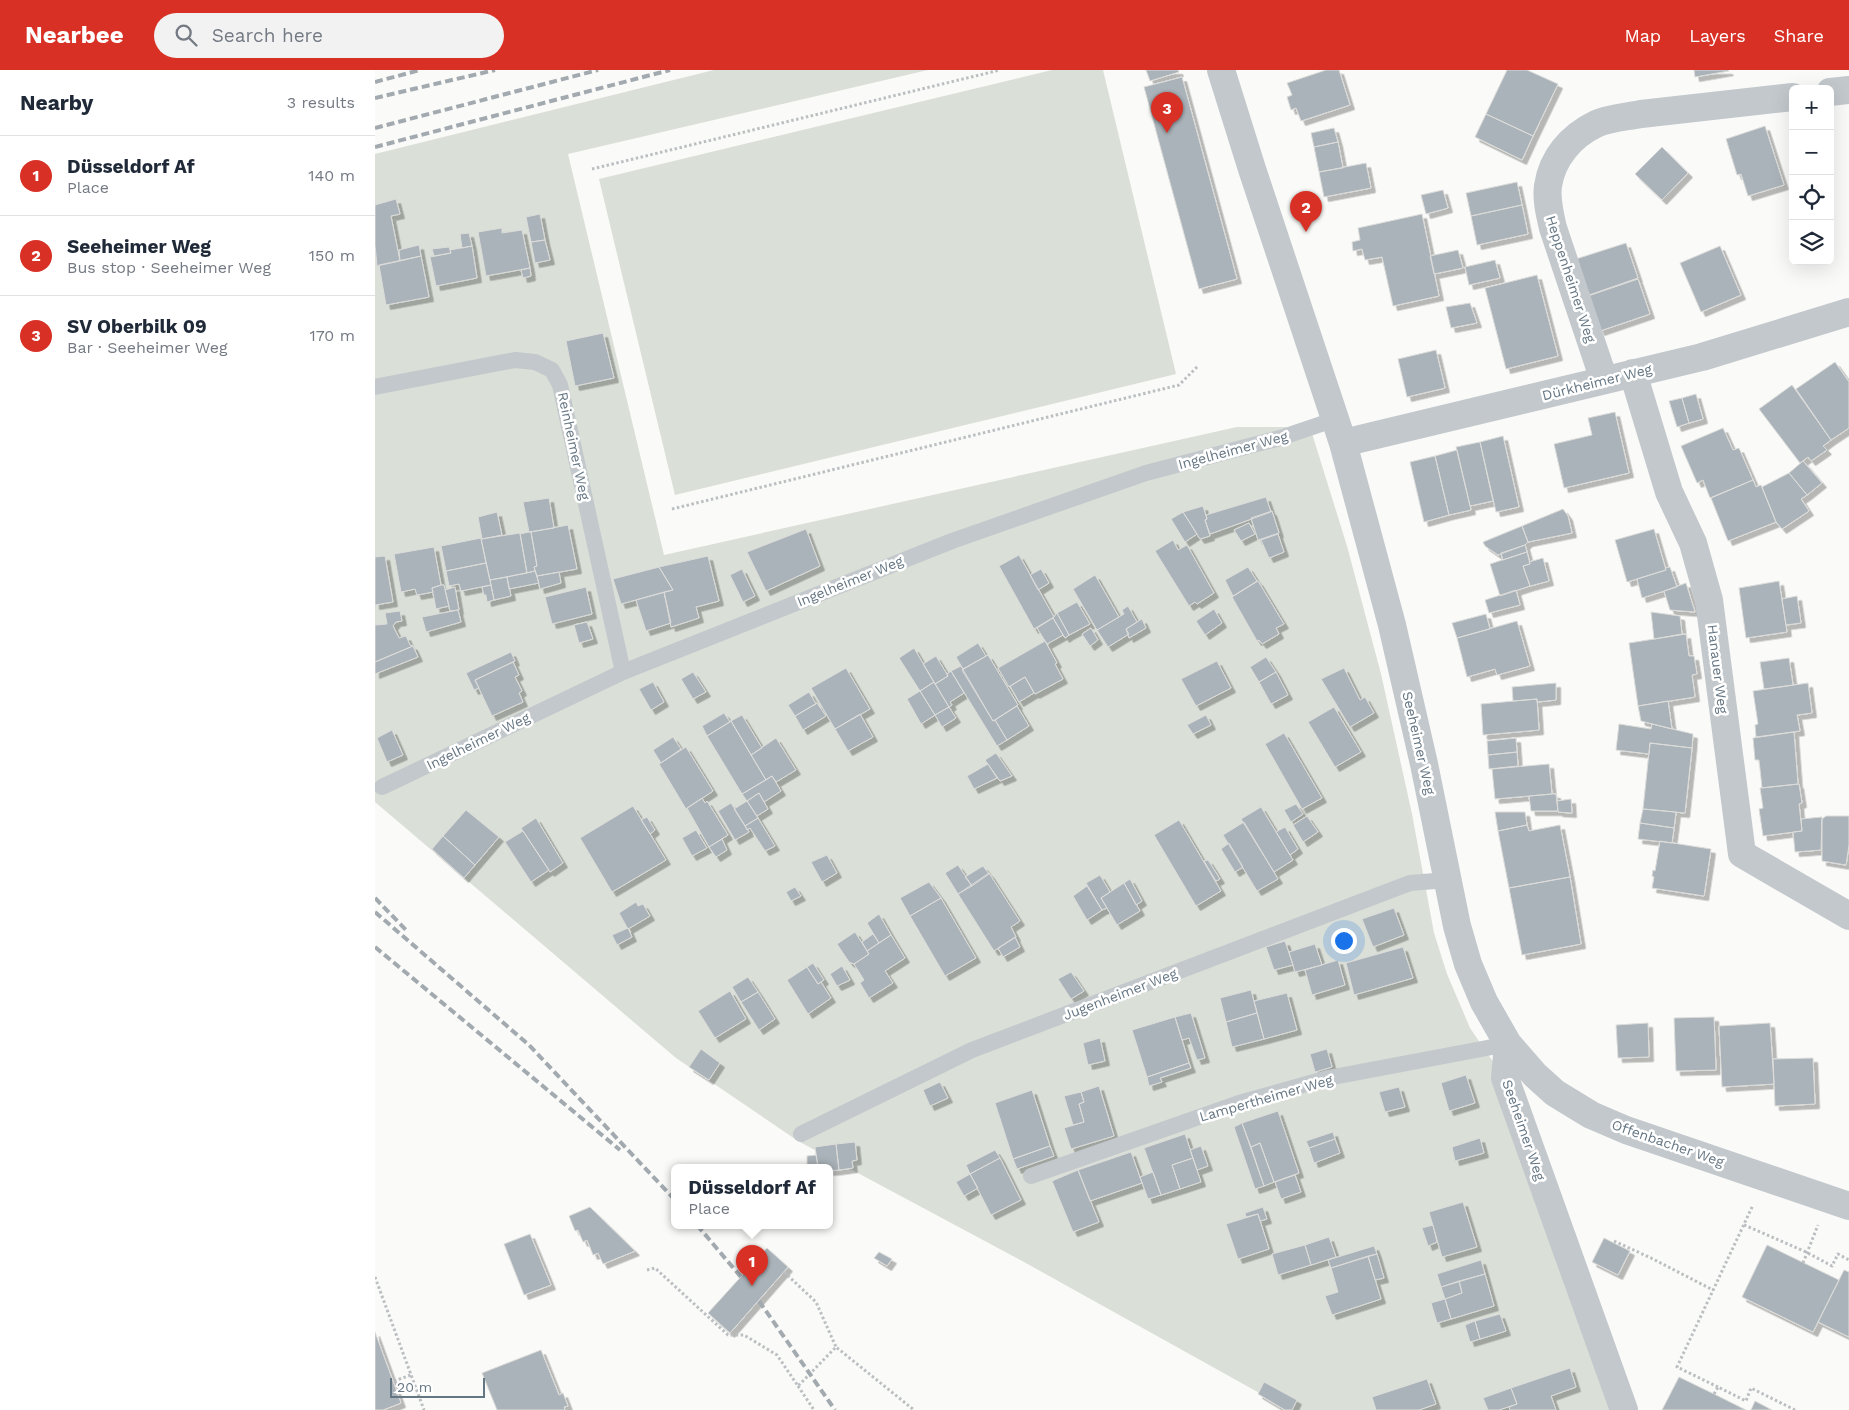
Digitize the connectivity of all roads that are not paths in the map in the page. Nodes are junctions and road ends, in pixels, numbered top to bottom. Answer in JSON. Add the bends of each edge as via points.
{"nodes":[{"id":1,"x":1221,"y":70,"type":"edge"},
{"id":2,"x":1849,"y":90,"type":"edge"},
{"id":3,"x":1834,"y":92,"type":"edge"},
{"id":4,"x":1789,"y":96,"type":"edge"},
{"id":5,"x":1849,"y":312,"type":"edge"},
{"id":6,"x":1633,"y":373,"type":"junction"},
{"id":7,"x":1604,"y":380,"type":"junction"},
{"id":8,"x":375,"y":387,"type":"edge"},
{"id":9,"x":1340,"y":431,"type":"junction"},
{"id":10,"x":623,"y":672,"type":"junction"},
{"id":11,"x":382,"y":787,"type":"dead end"},
{"id":12,"x":1448,"y":880,"type":"junction"},
{"id":13,"x":1849,"y":916,"type":"edge"},
{"id":14,"x":1507,"y":1044,"type":"junction"},
{"id":15,"x":801,"y":1134,"type":"dead end"},
{"id":16,"x":1031,"y":1176,"type":"dead end"},
{"id":17,"x":1839,"y":1202,"type":"edge"},
{"id":18,"x":1624,"y":1410,"type":"edge"}],
"edges":[{"from":1,"to":9,"type":"street","name":"Seeheimer Weg","via":[[1251,169]]},
{"from":2,"to":3,"type":"street"},
{"from":4,"to":7,"type":"street","name":"Heppenheimer Weg","via":[[1617,118],[1596,124],[1562,149],[1548,186],[1548,207]]},
{"from":5,"to":6,"type":"street","name":"Dürkheimer Weg","via":[[1702,357]]},
{"from":6,"to":7,"type":"street","name":"Dürkheimer Weg"},
{"from":6,"to":13,"type":"street","name":"Hanauer Weg","via":[[1669,492],[1693,543],[1709,600],[1742,854]]},
{"from":7,"to":9,"type":"street","name":"Dürkheimer Weg"},
{"from":8,"to":10,"type":"lane","name":"Reinheimer Weg","via":[[515,360],[535,362],[552,370],[560,385]]},
{"from":9,"to":10,"type":"lane","name":"Ingelheimer Weg","via":[[1280,438],[1146,473],[961,538]]},
{"from":9,"to":12,"type":"street","name":"Seeheimer Weg","via":[[1392,625]]},
{"from":10,"to":11,"type":"lane","name":"Ingelheimer Weg"},
{"from":12,"to":14,"type":"street","name":"Seeheimer Weg","via":[[1468,964]]},
{"from":12,"to":15,"type":"lane","name":"Jugenheimer Weg","via":[[1410,883],[972,1050]]},
{"from":14,"to":16,"type":"lane","name":"Lampertheimer Weg","via":[[1328,1078],[1239,1103]]},
{"from":14,"to":17,"type":"street","name":"Offenbacher Weg","via":[[1555,1094],[1591,1115],[1626,1130]]},
{"from":14,"to":18,"type":"street","name":"Seeheimer Weg","via":[[1505,1078]]}]}
